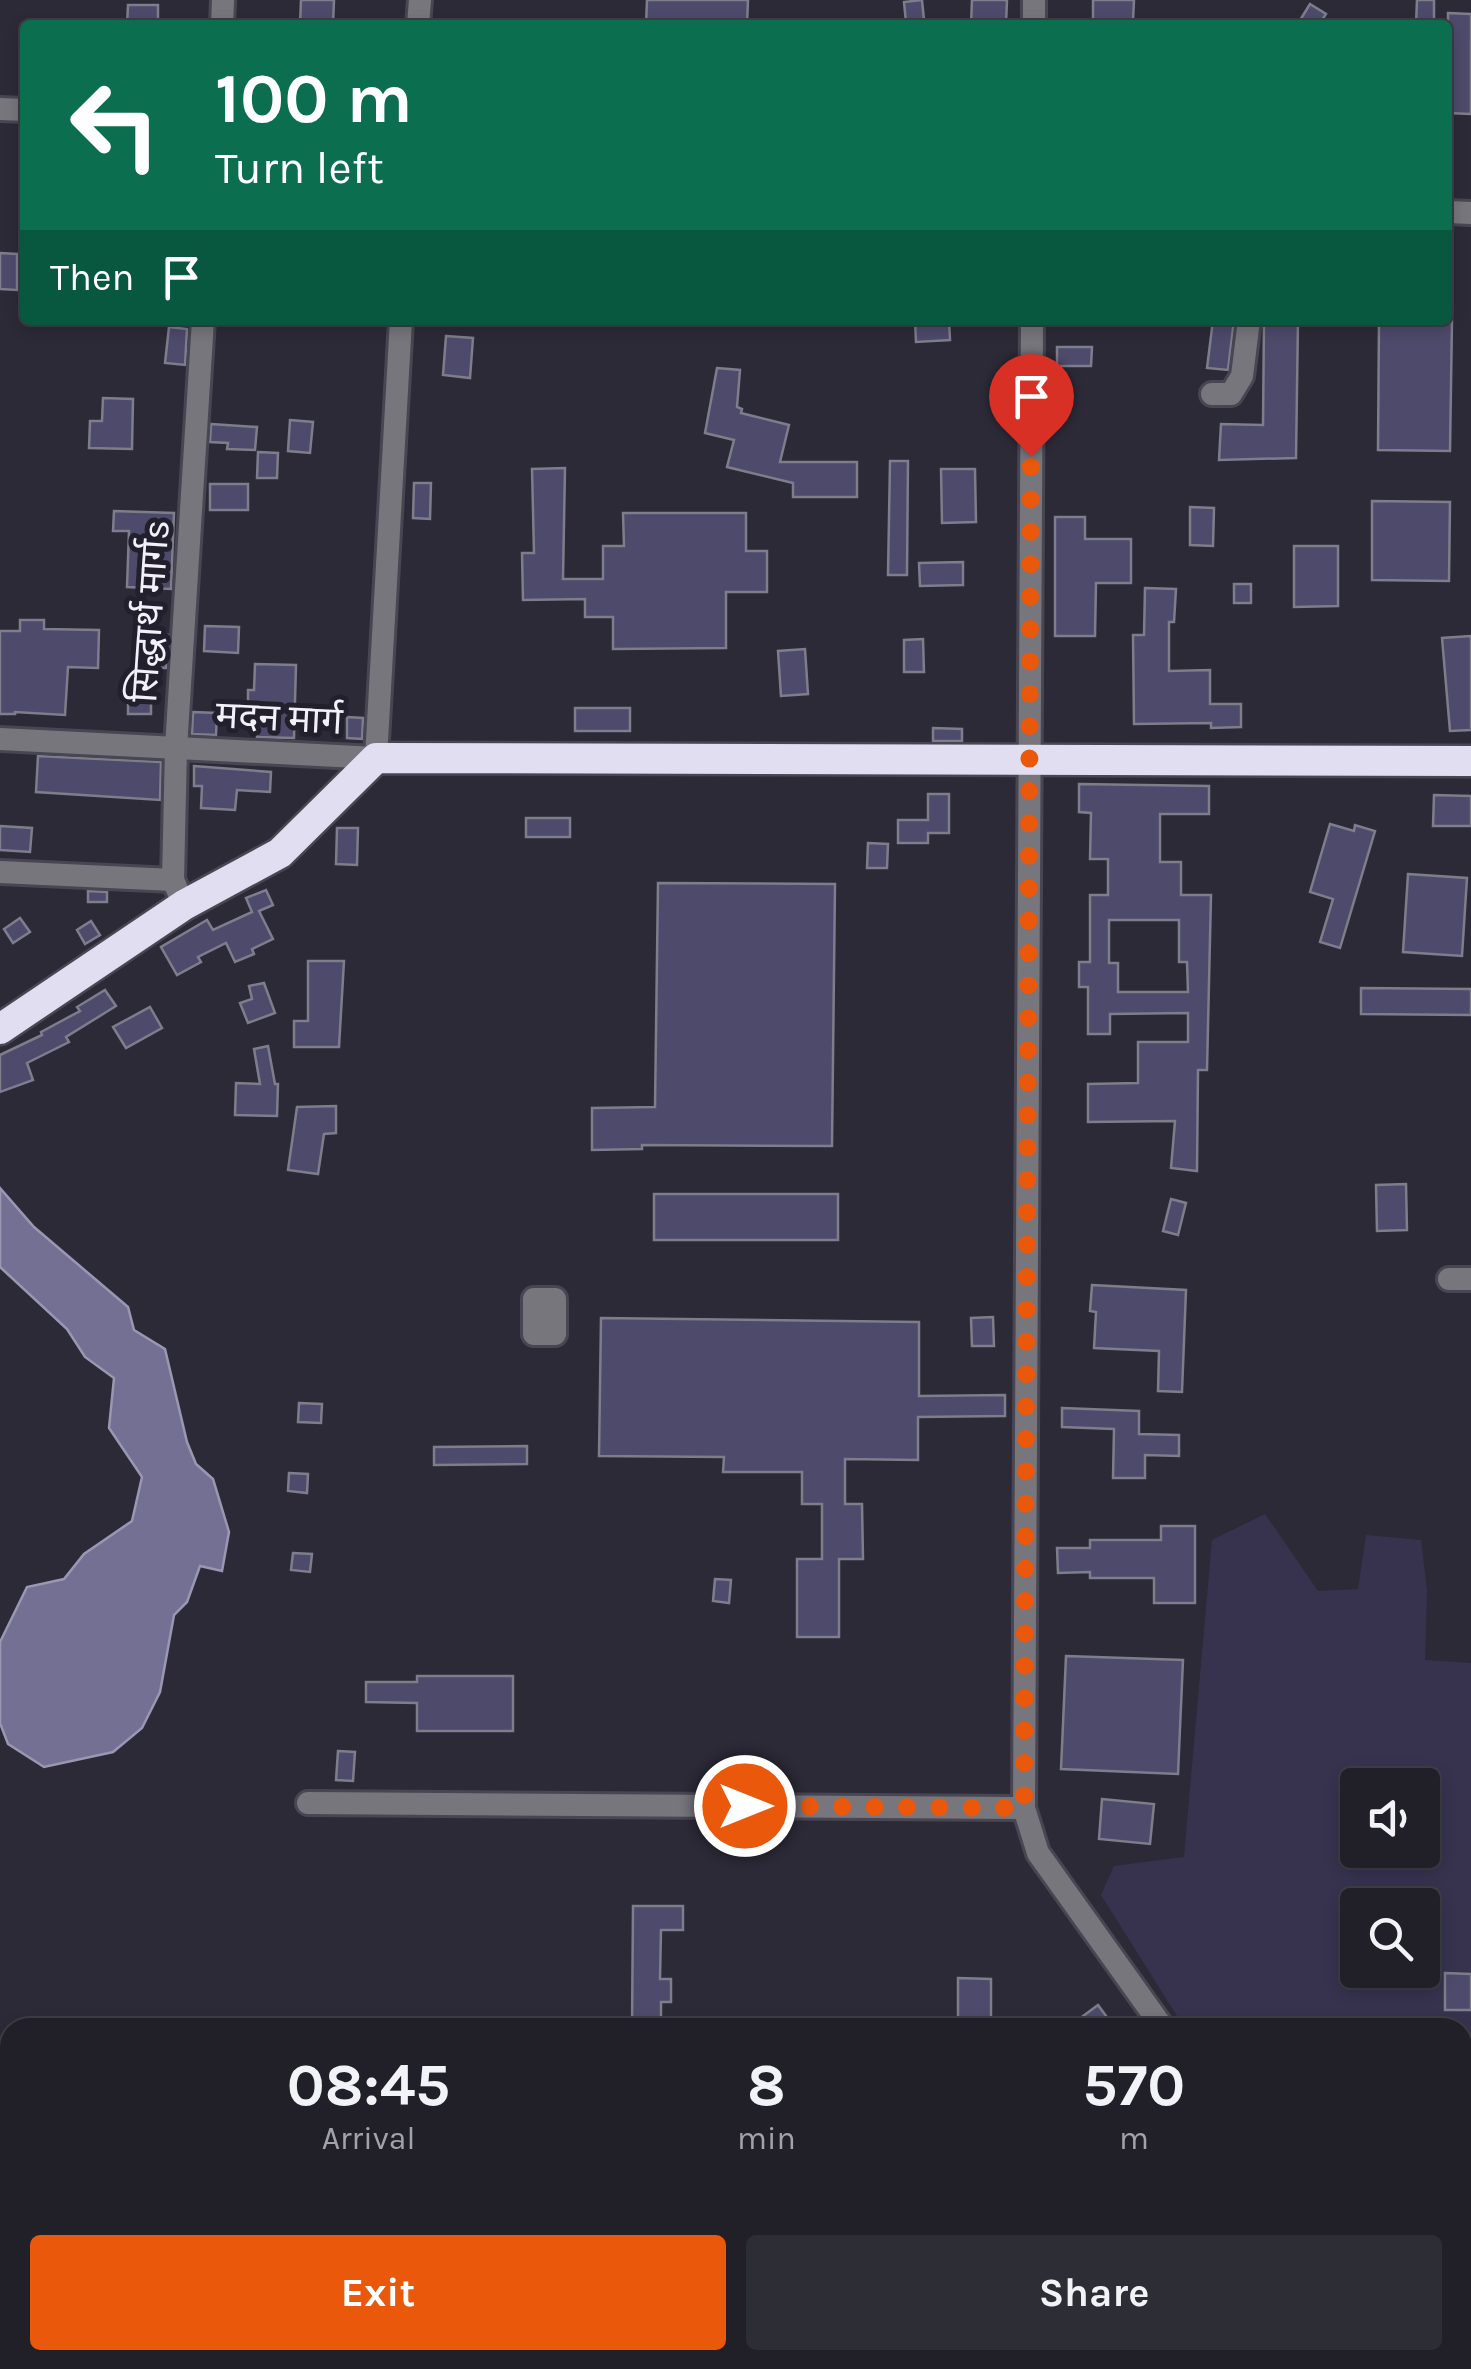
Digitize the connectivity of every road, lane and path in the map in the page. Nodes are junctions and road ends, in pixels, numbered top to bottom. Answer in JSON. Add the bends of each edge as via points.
{"nodes":[{"id":1,"x":203,"y":325,"type":"edge"},
{"id":2,"x":401,"y":325,"type":"edge"},
{"id":3,"x":1032,"y":325,"type":"edge"},
{"id":4,"x":1247,"y":325,"type":"edge"},
{"id":5,"x":1212,"y":394,"type":"dead end"},
{"id":6,"x":0,"y":739,"type":"edge"},
{"id":7,"x":176,"y":748,"type":"junction"},
{"id":8,"x":376,"y":758,"type":"junction"},
{"id":9,"x":1029,"y":759,"type":"junction"},
{"id":10,"x":1471,"y":761,"type":"edge"},
{"id":11,"x":0,"y":872,"type":"edge"},
{"id":12,"x":178,"y":892,"type":"junction"},
{"id":13,"x":0,"y":1029,"type":"edge"},
{"id":14,"x":308,"y":1803,"type":"dead end"},
{"id":15,"x":1024,"y":1808,"type":"junction"},
{"id":16,"x":1156,"y":2018,"type":"edge"}],
"edges":[{"from":1,"to":7,"type":"street","name":"सिद्धार्थ मार्गs"},
{"from":2,"to":8,"type":"street"},
{"from":3,"to":9,"type":"street"},
{"from":4,"to":5,"type":"street","via":[[1242,376],[1231,394]]},
{"from":6,"to":7,"type":"street","name":"मदन मार्ग"},
{"from":7,"to":8,"type":"street","name":"मदन मार्ग"},
{"from":7,"to":12,"type":"street","name":"सिद्धार्थ मार्गs"},
{"from":8,"to":9,"type":"highway"},
{"from":8,"to":12,"type":"highway","via":[[280,852]]},
{"from":9,"to":10,"type":"highway"},
{"from":9,"to":15,"type":"street"},
{"from":11,"to":12,"type":"street"},
{"from":12,"to":13,"type":"highway"},
{"from":14,"to":15,"type":"street"},
{"from":15,"to":16,"type":"street","via":[[1038,1853]]}]}
